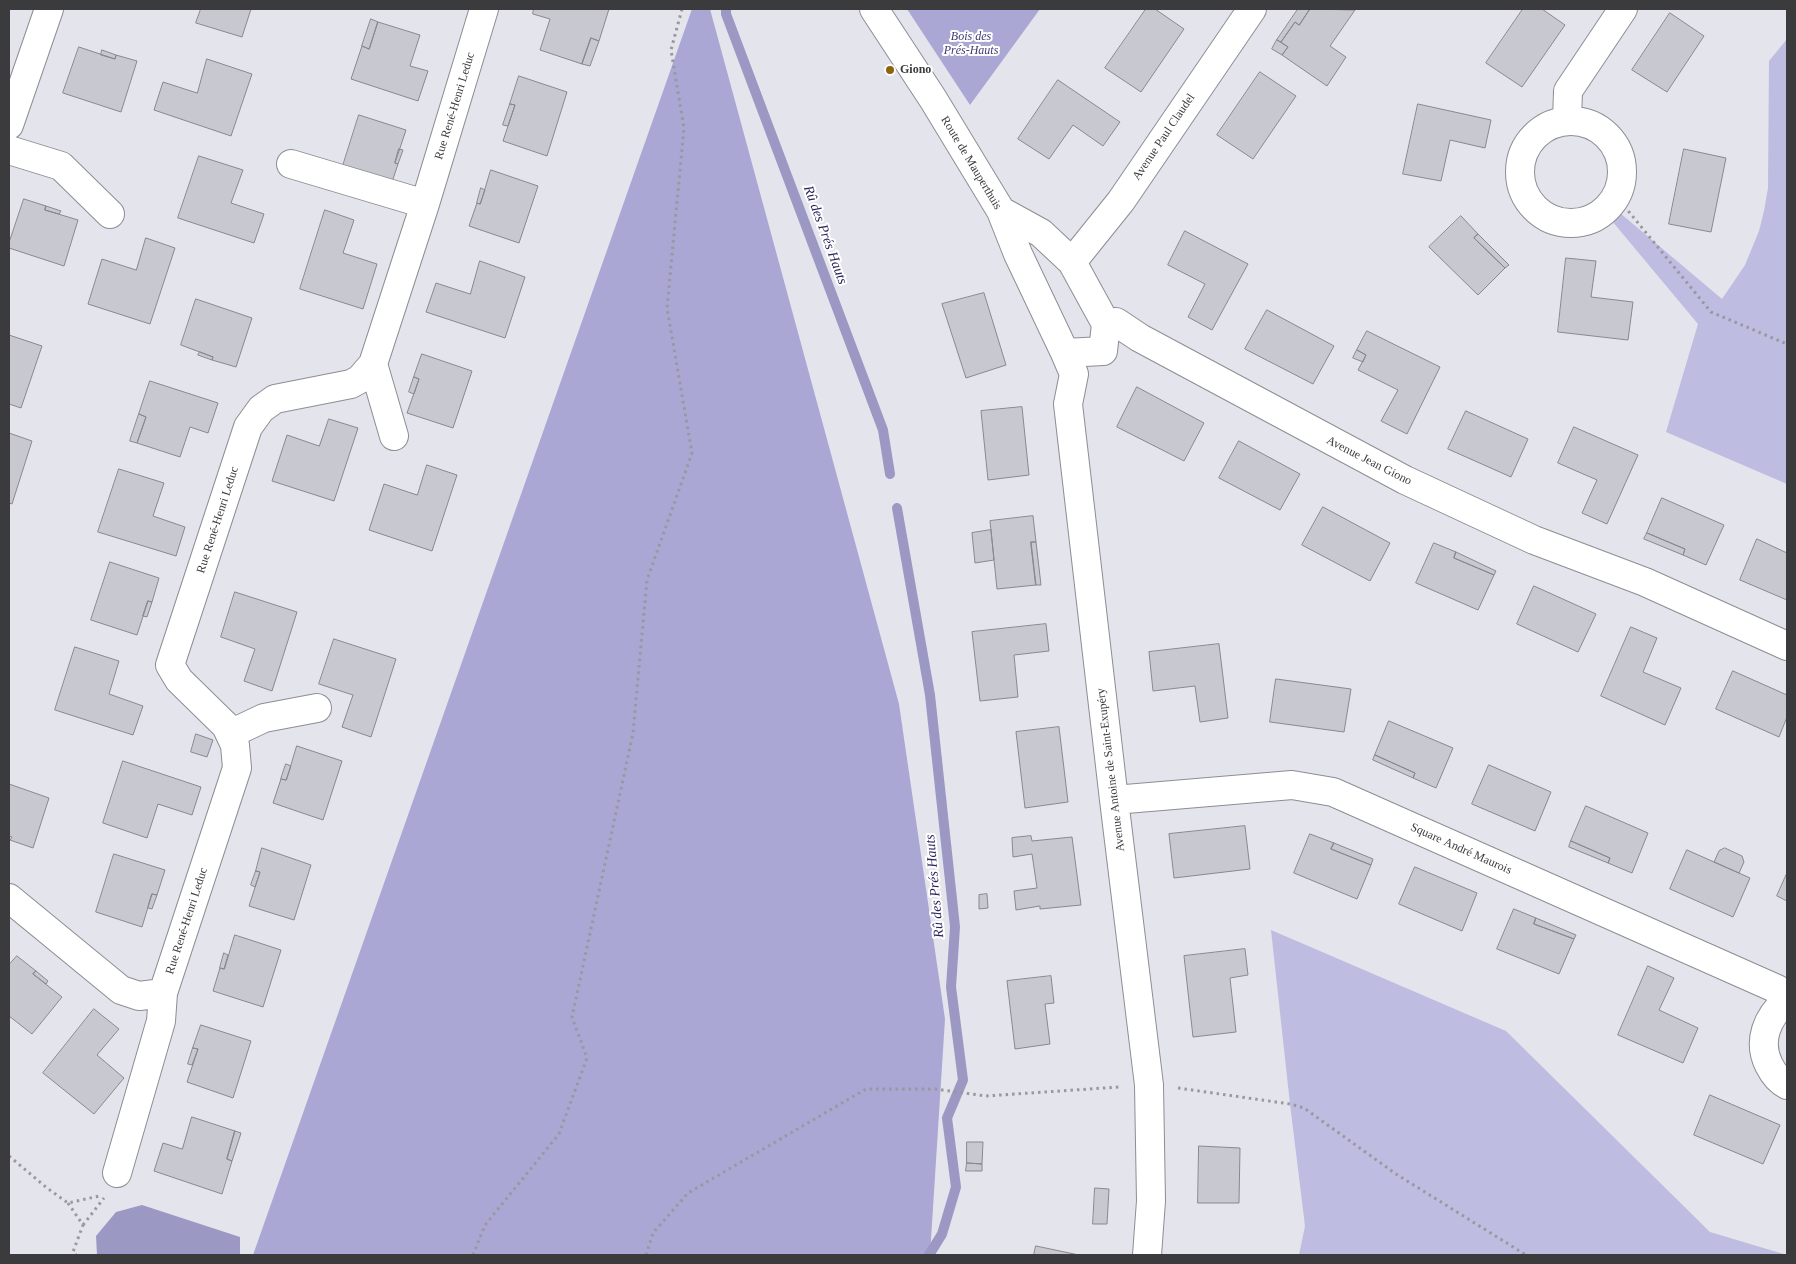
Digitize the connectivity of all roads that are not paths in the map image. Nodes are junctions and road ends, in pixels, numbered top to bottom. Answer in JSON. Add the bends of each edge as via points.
{"nodes":[{"id":1,"x":49,"y":9,"type":"edge"},
{"id":2,"x":484,"y":9,"type":"edge"},
{"id":3,"x":874,"y":9,"type":"edge"},
{"id":4,"x":1252,"y":9,"type":"edge"},
{"id":5,"x":1623,"y":9,"type":"edge"},
{"id":6,"x":1567,"y":120,"type":"junction"},
{"id":7,"x":9,"y":125,"type":"edge"},
{"id":8,"x":9,"y":150,"type":"edge"},
{"id":9,"x":291,"y":164,"type":"dead end"},
{"id":10,"x":425,"y":204,"type":"junction"},
{"id":11,"x":1001,"y":211,"type":"junction"},
{"id":12,"x":110,"y":214,"type":"dead end"},
{"id":13,"x":1072,"y":262,"type":"junction"},
{"id":14,"x":1106,"y":324,"type":"junction"},
{"id":15,"x":1065,"y":353,"type":"junction"},
{"id":16,"x":373,"y":364,"type":"junction"},
{"id":17,"x":394,"y":436,"type":"dead end"},
{"id":18,"x":1787,"y":646,"type":"edge"},
{"id":19,"x":317,"y":708,"type":"dead end"},
{"id":20,"x":230,"y":734,"type":"junction"},
{"id":21,"x":1114,"y":800,"type":"junction"},
{"id":22,"x":9,"y":898,"type":"edge"},
{"id":23,"x":163,"y":993,"type":"junction"},
{"id":24,"x":1787,"y":1000,"type":"edge"},
{"id":25,"x":1787,"y":1086,"type":"edge"},
{"id":26,"x":117,"y":1173,"type":"dead end"},
{"id":27,"x":1147,"y":1255,"type":"edge"}],
"edges":[{"from":1,"to":7,"type":"street"},
{"from":2,"to":10,"type":"street","name":"Rue René-Henri Leduc"},
{"from":3,"to":11,"type":"street","name":"Route de Mauperthuis"},
{"from":4,"to":13,"type":"street","name":"Avenue Paul Claudel","via":[[1121,201]]},
{"from":5,"to":6,"type":"street","via":[[1568,91]]},
{"from":6,"to":6,"type":"street","via":[[1550,124],[1535,135],[1525,149],[1520,175],[1528,200],[1540,213],[1556,221],[1573,223],[1590,219],[1605,210],[1616,196],[1622,165],[1618,150],[1597,127]]},
{"from":8,"to":12,"type":"street","via":[[61,166]]},
{"from":9,"to":10,"type":"street"},
{"from":10,"to":16,"type":"street","name":"Rue René-Henri Leduc"},
{"from":11,"to":13,"type":"street","via":[[1041,233]]},
{"from":11,"to":15,"type":"street","name":"Route de Mauperthuis"},
{"from":13,"to":14,"type":"street"},
{"from":14,"to":15,"type":"street","via":[[1103,351]]},
{"from":14,"to":18,"type":"street","name":"Avenue Jean Giono","via":[[1116,322],[1405,480],[1534,540],[1645,582]]},
{"from":15,"to":21,"type":"street","name":"Avenue Antoine de Saint-Exupéry","via":[[1074,374],[1068,404]]},
{"from":16,"to":17,"type":"street"},
{"from":16,"to":20,"type":"street","name":"Rue René-Henri Leduc","via":[[351,384],[275,399],[261,409],[248,427],[170,664],[178,680],[226,726]]},
{"from":19,"to":20,"type":"street","via":[[264,718]]},
{"from":20,"to":23,"type":"street","name":"Rue René-Henri Leduc","via":[[235,745],[237,768]]},
{"from":21,"to":24,"type":"street","name":"Square André Maurois","via":[[1292,784],[1332,792],[1778,989]]},
{"from":21,"to":27,"type":"street","name":"Avenue Antoine de Saint-Exupéry","via":[[1149,1085],[1151,1201]]},
{"from":22,"to":23,"type":"street","via":[[120,990],[139,996]]},
{"from":23,"to":26,"type":"street","name":"Rue René-Henri Leduc","via":[[161,1022]]},
{"from":24,"to":25,"type":"street","name":"Square André Maurois","via":[[1774,1012],[1766,1026],[1763,1042],[1773,1072]]}]}
